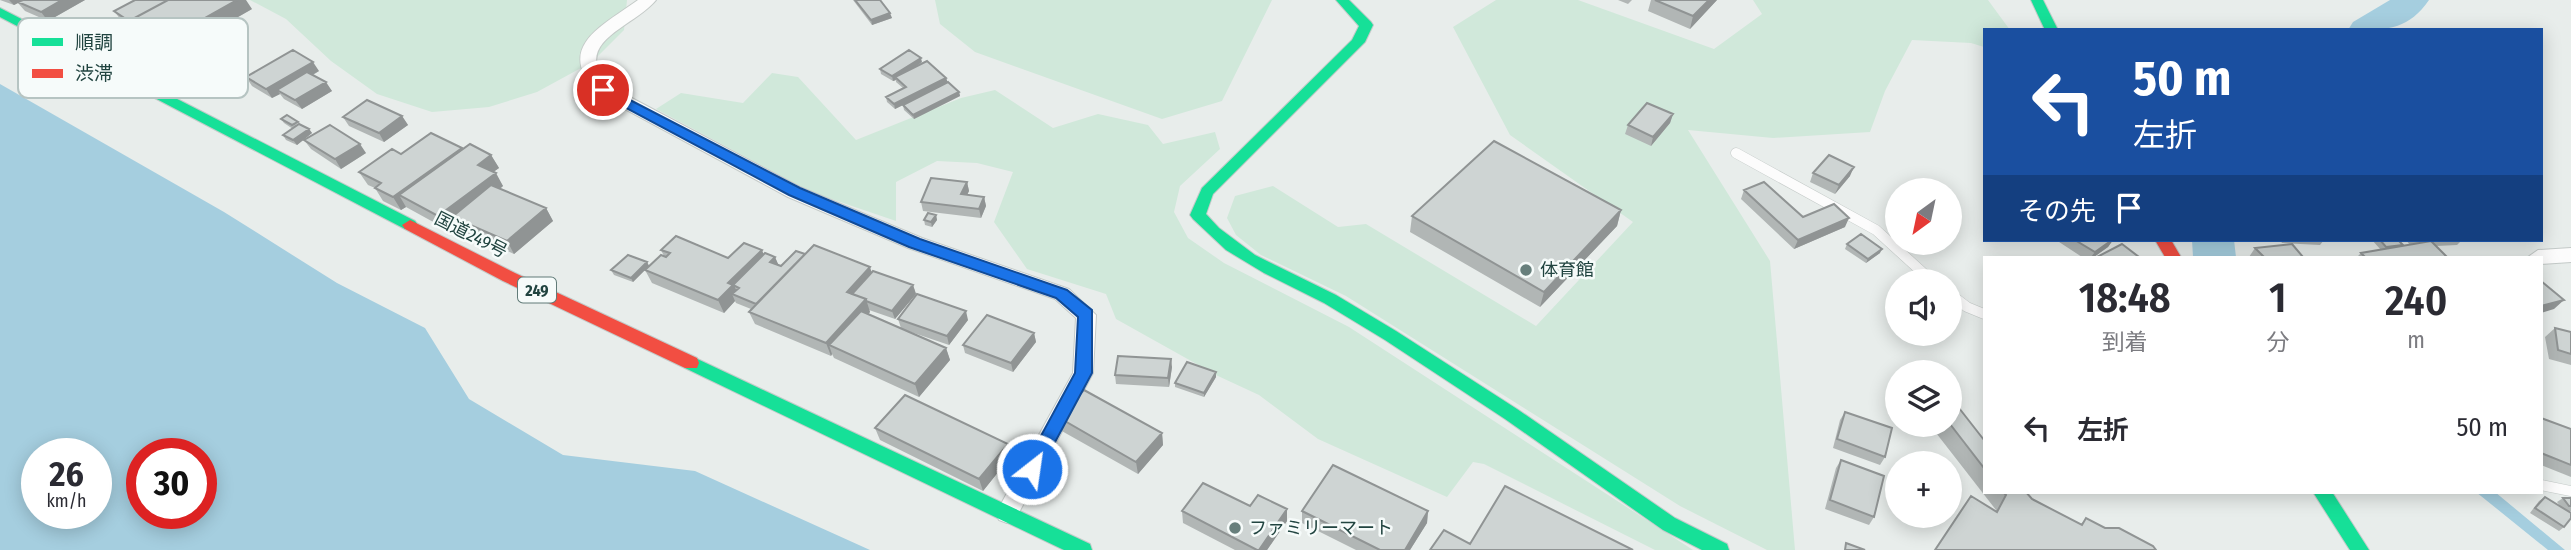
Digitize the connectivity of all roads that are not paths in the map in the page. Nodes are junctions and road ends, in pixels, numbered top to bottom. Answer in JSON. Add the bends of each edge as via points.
{"nodes":[{"id":1,"x":648,"y":0,"type":"edge"},
{"id":2,"x":1342,"y":0,"type":"edge"},
{"id":3,"x":2037,"y":0,"type":"edge"},
{"id":4,"x":0,"y":12,"type":"edge"},
{"id":5,"x":18,"y":21,"type":"edge"},
{"id":6,"x":2051,"y":28,"type":"edge"},
{"id":7,"x":165,"y":98,"type":"edge"},
{"id":8,"x":1736,"y":153,"type":"dead end"},
{"id":9,"x":2571,"y":255,"type":"edge"},
{"id":10,"x":2543,"y":257,"type":"edge"},
{"id":11,"x":1919,"y":269,"type":"edge"},
{"id":12,"x":1962,"y":303,"type":"edge"},
{"id":13,"x":1983,"y":314,"type":"edge"},
{"id":14,"x":2543,"y":485,"type":"edge"},
{"id":15,"x":2571,"y":491,"type":"edge"},
{"id":16,"x":2323,"y":494,"type":"edge"},
{"id":17,"x":1007,"y":513,"type":"junction"},
{"id":18,"x":1083,"y":550,"type":"edge"},
{"id":19,"x":1720,"y":550,"type":"edge"},
{"id":20,"x":2360,"y":550,"type":"edge"}],
"edges":[{"from":1,"to":17,"type":"street","via":[[597,37],[587,59],[589,72],[603,90],[794,192],[915,243],[1062,294],[1086,315],[1083,373]]},
{"from":2,"to":19,"type":"main road","via":[[1366,25],[1358,42],[1207,192],[1198,215],[1211,236],[1345,306],[1669,524]]},
{"from":3,"to":6,"type":"main road"},
{"from":4,"to":5,"type":"main road","name":"国道249号","number":"249"},
{"from":7,"to":17,"type":"main road","name":"国道249号","number":"249","via":[[509,277]]},
{"from":8,"to":11,"type":"lane","via":[[1876,230]]},
{"from":9,"to":10,"type":"street"},
{"from":12,"to":13,"type":"lane"},
{"from":14,"to":15,"type":"lane"},
{"from":16,"to":20,"type":"main road"},
{"from":17,"to":18,"type":"main road","name":"国道249号","number":"249"}]}
